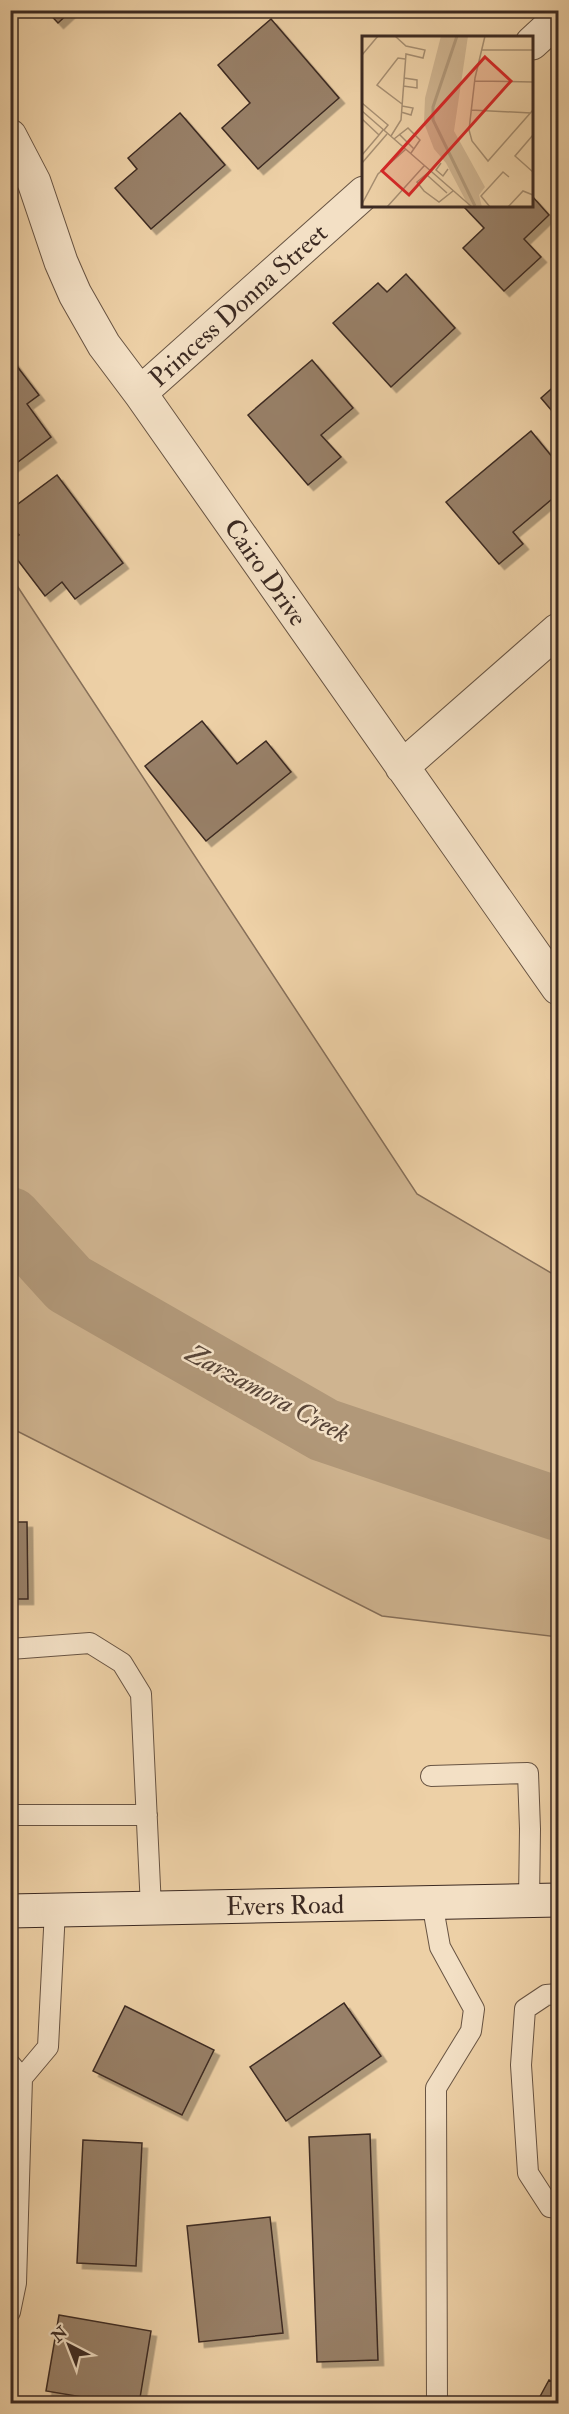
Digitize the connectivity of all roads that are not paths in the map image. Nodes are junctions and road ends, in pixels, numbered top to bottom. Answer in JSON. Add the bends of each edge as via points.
{"nodes":[{"id":1,"x":558,"y":19,"type":"edge"},
{"id":2,"x":533,"y":42,"type":"edge"},
{"id":3,"x":10,"y":136,"type":"edge"},
{"id":4,"x":362,"y":194,"type":"edge"},
{"id":5,"x":140,"y":393,"type":"junction"},
{"id":6,"x":558,"y":630,"type":"edge"},
{"id":7,"x":402,"y":767,"type":"junction"},
{"id":8,"x":558,"y":988,"type":"edge"},
{"id":9,"x":10,"y":1649,"type":"edge"},
{"id":10,"x":431,"y":1776,"type":"dead end"},
{"id":11,"x":10,"y":1815,"type":"edge"},
{"id":12,"x":147,"y":1815,"type":"junction"},
{"id":13,"x":544,"y":1900,"type":"edge"},
{"id":14,"x":432,"y":1902,"type":"junction"},
{"id":15,"x":152,"y":1908,"type":"junction"},
{"id":16,"x":55,"y":1910,"type":"junction"},
{"id":17,"x":10,"y":1911,"type":"edge"},
{"id":18,"x":558,"y":1994,"type":"edge"},
{"id":19,"x":16,"y":2071,"type":"edge"},
{"id":20,"x":558,"y":2208,"type":"edge"},
{"id":21,"x":10,"y":2312,"type":"edge"},
{"id":22,"x":437,"y":2403,"type":"edge"}],
"edges":[{"from":1,"to":2,"type":"street"},
{"from":3,"to":5,"type":"street","name":"Cairo Drive","via":[[34,182],[75,294],[104,345]]},
{"from":4,"to":5,"type":"street","name":"Princess Donna Street"},
{"from":5,"to":7,"type":"street","name":"Cairo Drive"},
{"from":6,"to":7,"type":"street"},
{"from":7,"to":8,"type":"street","name":"Cairo Drive"},
{"from":9,"to":12,"type":"lane","via":[[90,1643],[122,1663],[141,1694]]},
{"from":10,"to":13,"type":"lane","via":[[528,1773],[531,1829]]},
{"from":11,"to":12,"type":"lane"},
{"from":12,"to":15,"type":"lane"},
{"from":13,"to":14,"type":"street","name":"Evers Road"},
{"from":14,"to":15,"type":"street","name":"Evers Road"},
{"from":14,"to":22,"type":"lane","via":[[440,1947],[474,2009],[471,2031],[436,2088]]},
{"from":15,"to":16,"type":"street","name":"Evers Road"},
{"from":16,"to":17,"type":"street","name":"Evers Road"},
{"from":16,"to":19,"type":"lane","via":[[48,2047]]},
{"from":18,"to":20,"type":"lane","via":[[546,1995],[525,2009],[521,2065],[528,2174],[550,2207]]},
{"from":19,"to":21,"type":"lane","via":[[16,2283]]}]}
